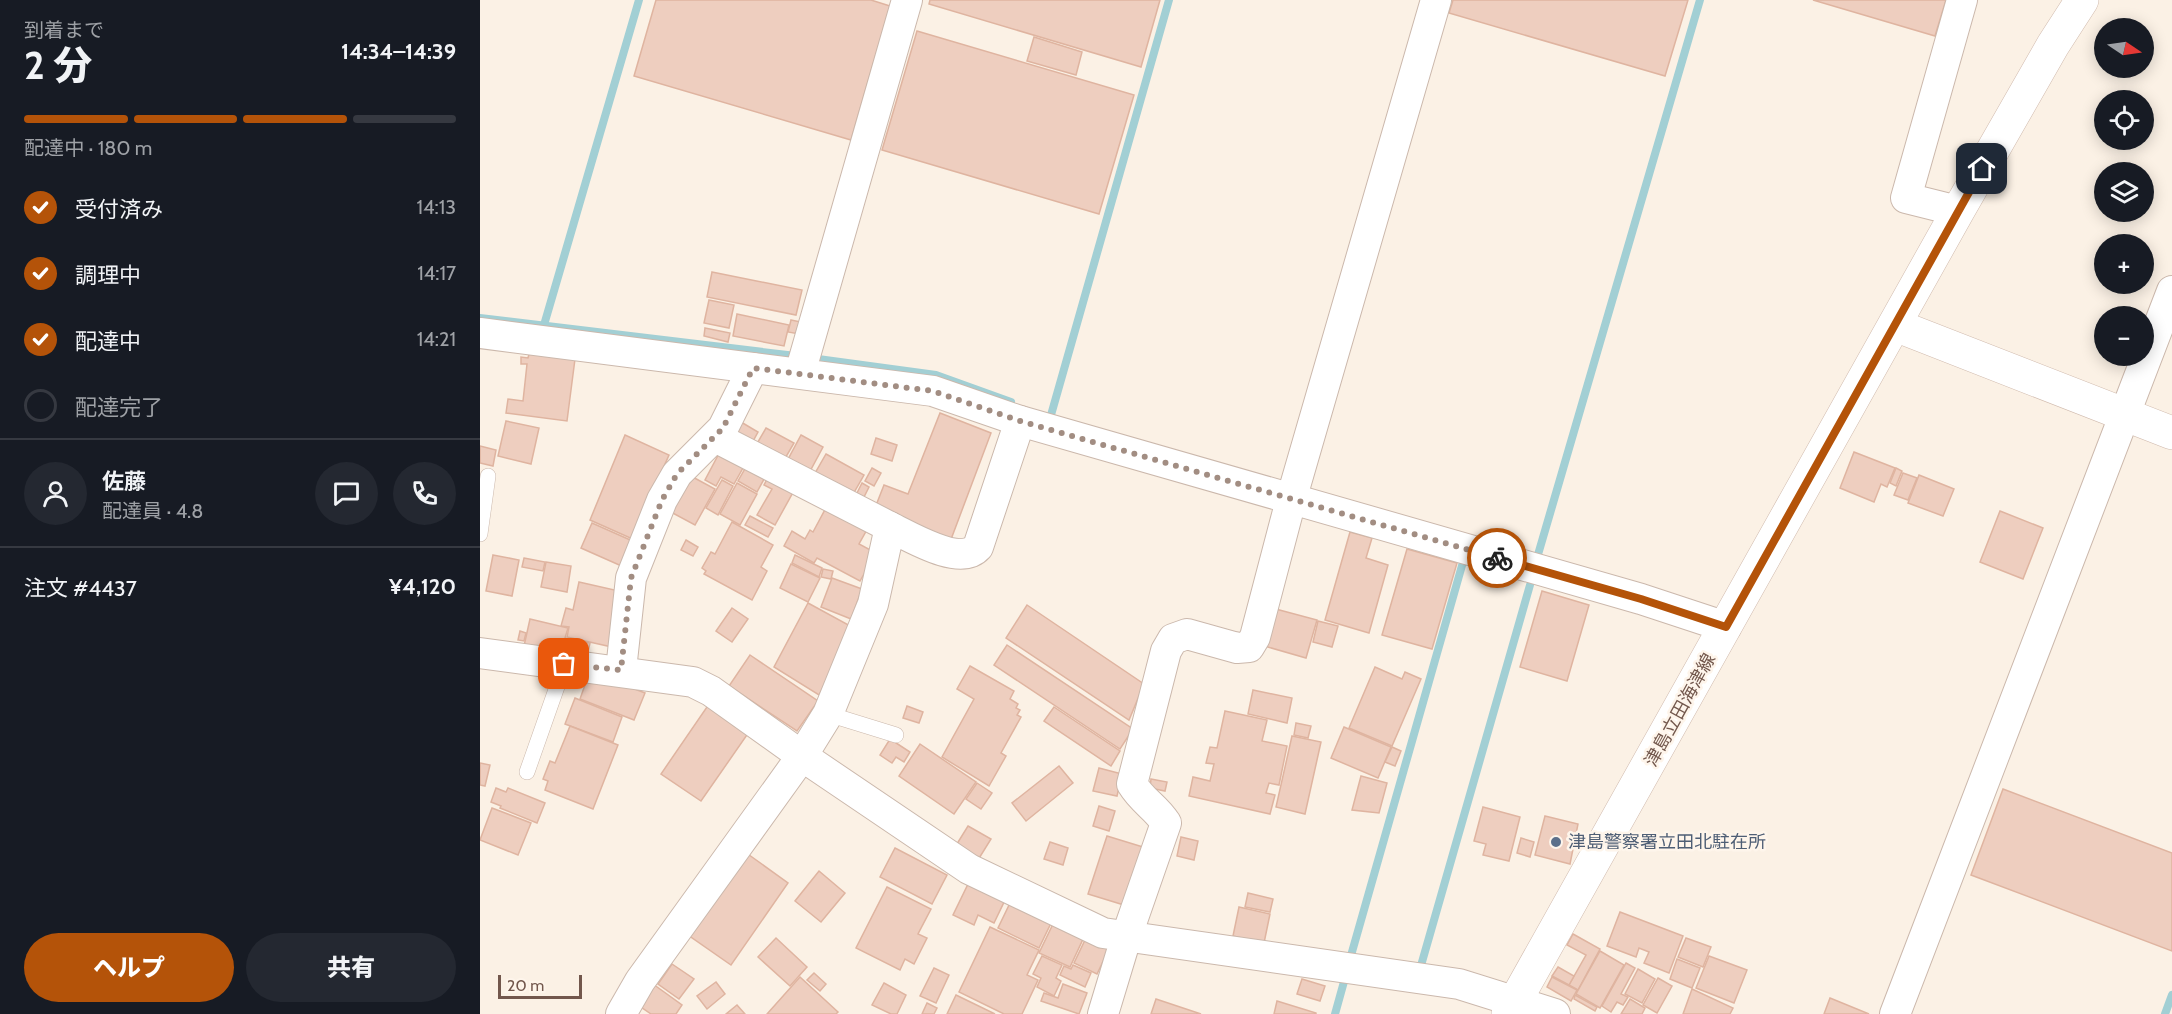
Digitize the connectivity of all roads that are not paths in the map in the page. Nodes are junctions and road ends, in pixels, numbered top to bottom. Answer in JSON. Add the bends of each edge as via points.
{"nodes":[{"id":1,"x":907,"y":0,"type":"edge"},
{"id":2,"x":1436,"y":0,"type":"edge"},
{"id":3,"x":1962,"y":0,"type":"edge"},
{"id":4,"x":2082,"y":0,"type":"edge"},
{"id":5,"x":1958,"y":211,"type":"junction"},
{"id":6,"x":2172,"y":291,"type":"edge"},
{"id":7,"x":1894,"y":326,"type":"junction"},
{"id":8,"x":480,"y":333,"type":"edge"},
{"id":9,"x":753,"y":368,"type":"junction"},
{"id":10,"x":800,"y":373,"type":"junction"},
{"id":11,"x":2124,"y":415,"type":"junction"},
{"id":12,"x":1020,"y":421,"type":"junction"},
{"id":13,"x":2172,"y":433,"type":"edge"},
{"id":14,"x":715,"y":437,"type":"junction"},
{"id":15,"x":488,"y":476,"type":"dead end"},
{"id":16,"x":1291,"y":500,"type":"junction"},
{"id":17,"x":890,"y":527,"type":"junction"},
{"id":18,"x":480,"y":534,"type":"edge"},
{"id":19,"x":1726,"y":627,"type":"junction"},
{"id":20,"x":480,"y":653,"type":"edge"},
{"id":21,"x":564,"y":664,"type":"junction"},
{"id":22,"x":621,"y":670,"type":"junction"},
{"id":23,"x":828,"y":714,"type":"junction"},
{"id":24,"x":896,"y":735,"type":"dead end"},
{"id":25,"x":802,"y":756,"type":"junction"},
{"id":26,"x":527,"y":772,"type":"dead end"},
{"id":27,"x":1126,"y":938,"type":"junction"},
{"id":28,"x":1512,"y":1007,"type":"edge"},
{"id":29,"x":621,"y":1014,"type":"edge"},
{"id":30,"x":1103,"y":1014,"type":"edge"},
{"id":31,"x":1555,"y":1014,"type":"edge"},
{"id":32,"x":1895,"y":1014,"type":"edge"}],
"edges":[{"from":1,"to":10,"type":"street"},
{"from":2,"to":16,"type":"street"},
{"from":3,"to":5,"type":"street","via":[[1906,198]]},
{"from":4,"to":5,"type":"main road","name":"津島立田海津線"},
{"from":5,"to":7,"type":"main road","name":"津島立田海津線"},
{"from":6,"to":11,"type":"street"},
{"from":7,"to":11,"type":"main road"},
{"from":7,"to":19,"type":"main road","name":"津島立田海津線"},
{"from":8,"to":9,"type":"street"},
{"from":9,"to":10,"type":"street"},
{"from":9,"to":14,"type":"street"},
{"from":10,"to":12,"type":"street","via":[[933,391]]},
{"from":11,"to":13,"type":"main road"},
{"from":11,"to":32,"type":"street"},
{"from":12,"to":16,"type":"street"},
{"from":12,"to":17,"type":"street","via":[[978,547],[972,554],[946,552]]},
{"from":14,"to":17,"type":"street"},
{"from":14,"to":22,"type":"street","via":[[677,474],[662,500],[631,578]]},
{"from":15,"to":18,"type":"lane"},
{"from":16,"to":19,"type":"street","via":[[1641,599]]},
{"from":16,"to":27,"type":"street","via":[[1256,637],[1249,647],[1237,648],[1187,634],[1173,639],[1167,651],[1132,784],[1142,801],[1157,809],[1166,823]]},
{"from":17,"to":23,"type":"street","via":[[873,604]]},
{"from":19,"to":28,"type":"main road","name":"津島立田海津線"},
{"from":20,"to":21,"type":"street"},
{"from":21,"to":22,"type":"street"},
{"from":21,"to":26,"type":"lane"},
{"from":22,"to":25,"type":"street","via":[[693,682]]},
{"from":23,"to":24,"type":"lane"},
{"from":23,"to":25,"type":"street"},
{"from":25,"to":27,"type":"street","via":[[969,869],[1103,933]]},
{"from":25,"to":29,"type":"street","via":[[640,981]]},
{"from":27,"to":28,"type":"street","via":[[1459,984]]},
{"from":27,"to":30,"type":"street"},
{"from":28,"to":31,"type":"street"}]}
